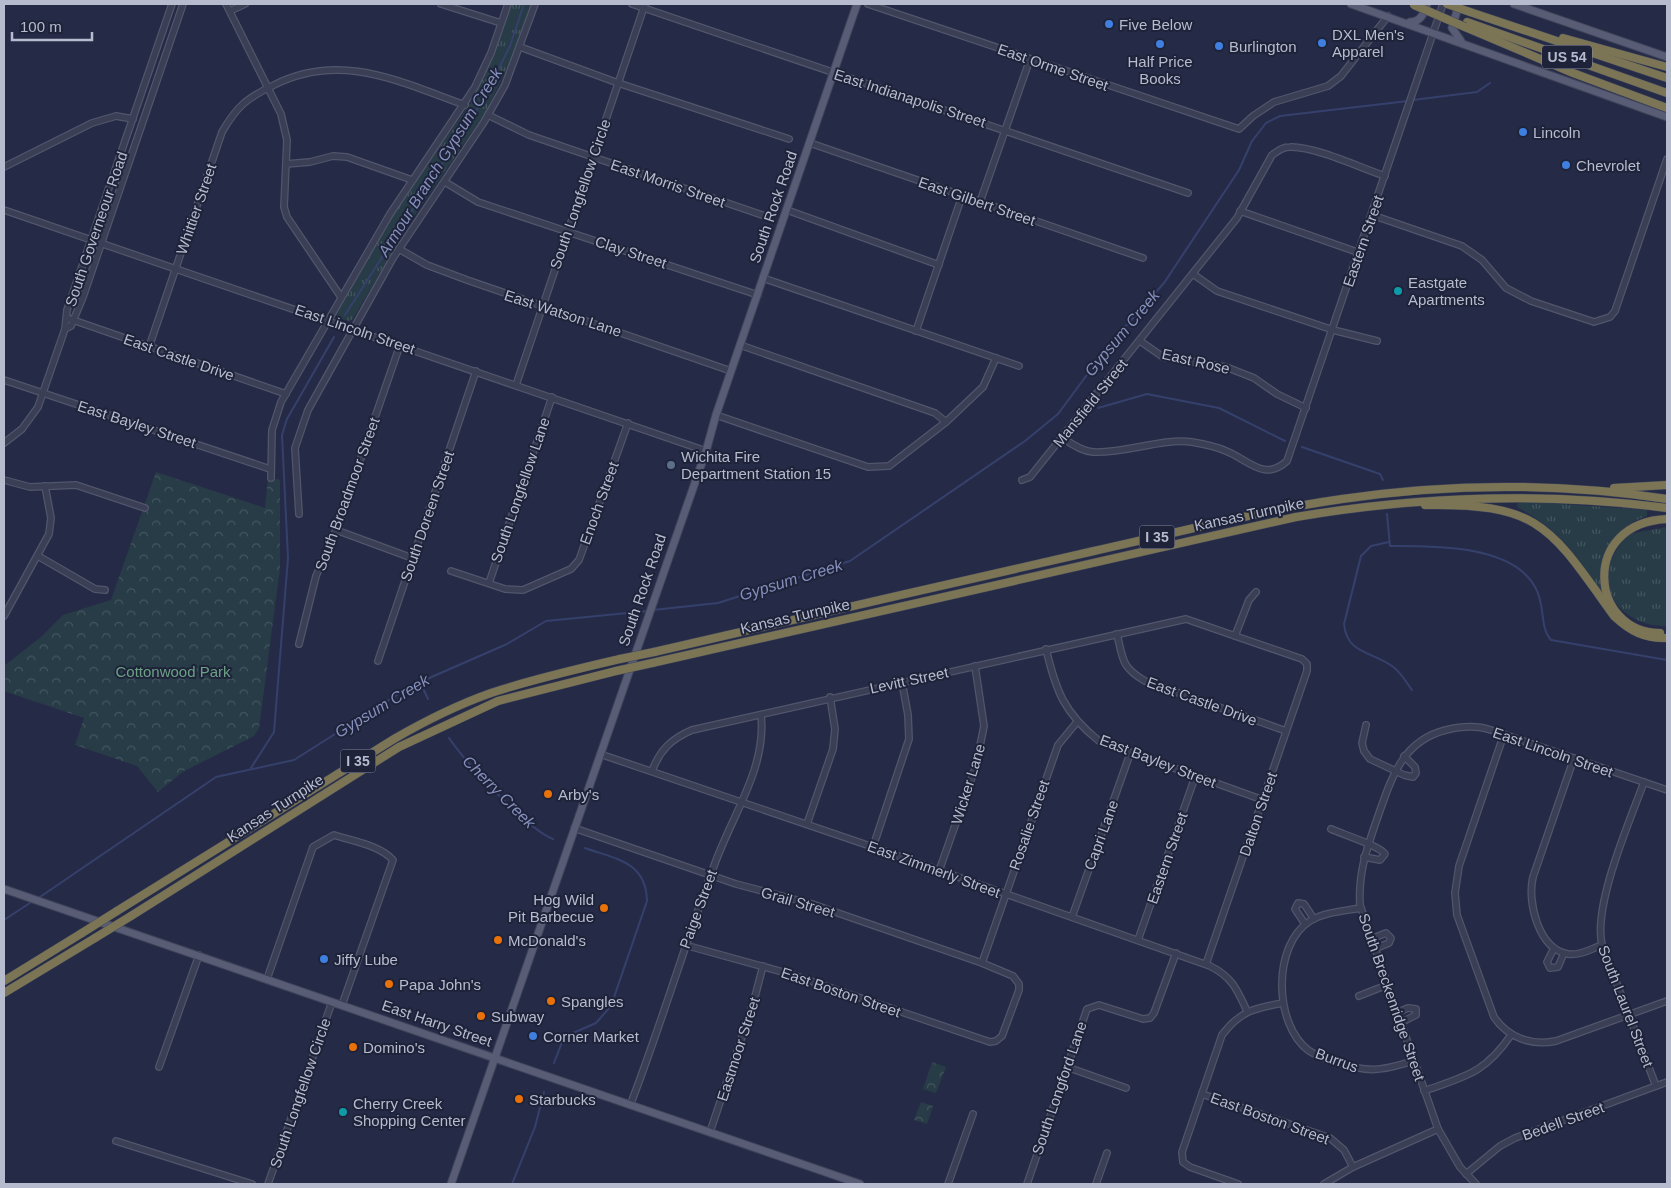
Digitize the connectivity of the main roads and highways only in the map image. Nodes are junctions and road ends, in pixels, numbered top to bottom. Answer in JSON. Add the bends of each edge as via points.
{"nodes":[{"id":1,"x":857,"y":4,"type":"edge"},
{"id":2,"x":1351,"y":4,"type":"edge"},
{"id":3,"x":1414,"y":4,"type":"edge"},
{"id":4,"x":1427,"y":4,"type":"edge"},
{"id":5,"x":1448,"y":4,"type":"edge"},
{"id":6,"x":1459,"y":4,"type":"edge"},
{"id":7,"x":1514,"y":4,"type":"edge"},
{"id":8,"x":1487,"y":17,"type":"junction"},
{"id":9,"x":1404,"y":22,"type":"junction"},
{"id":10,"x":1466,"y":24,"type":"junction"},
{"id":11,"x":1462,"y":42,"type":"junction"},
{"id":12,"x":1667,"y":57,"type":"edge"},
{"id":13,"x":1667,"y":67,"type":"edge"},
{"id":14,"x":1667,"y":78,"type":"edge"},
{"id":15,"x":1667,"y":93,"type":"edge"},
{"id":16,"x":1667,"y":108,"type":"edge"},
{"id":17,"x":1667,"y":117,"type":"edge"},
{"id":18,"x":1667,"y":485,"type":"edge"},
{"id":19,"x":1580,"y":489,"type":"junction"},
{"id":20,"x":1667,"y":499,"type":"edge"},
{"id":21,"x":1390,"y":503,"type":"junction"},
{"id":22,"x":1667,"y":508,"type":"edge"},
{"id":23,"x":1667,"y":519,"type":"edge"},
{"id":24,"x":1667,"y":632,"type":"edge"},
{"id":25,"x":1667,"y":638,"type":"edge"},
{"id":26,"x":7,"y":890,"type":"edge"},
{"id":27,"x":4,"y":981,"type":"edge"},
{"id":28,"x":4,"y":993,"type":"edge"},
{"id":29,"x":494,"y":1057,"type":"junction"},
{"id":30,"x":451,"y":1184,"type":"edge"},
{"id":31,"x":860,"y":1184,"type":"edge"}],
"edges":[{"from":1,"to":29,"type":"main road","name":"South Rock Road","via":[[706,451]]},
{"from":2,"to":9,"type":"main road"},
{"from":3,"to":10,"type":"highway","number":"US 54","bridge":true},
{"from":4,"to":9,"type":"main road","via":[[1418,20]]},
{"from":5,"to":8,"type":"highway","number":"US 54","bridge":true},
{"from":6,"to":11,"type":"main road","via":[[1452,28]]},
{"from":7,"to":12,"type":"main road"},
{"from":8,"to":13,"type":"highway"},
{"from":8,"to":14,"type":"highway","number":"US 54"},
{"from":9,"to":11,"type":"main road"},
{"from":10,"to":15,"type":"highway","number":"US 54"},
{"from":10,"to":16,"type":"highway","via":[[1573,73]]},
{"from":11,"to":17,"type":"main road"},
{"from":18,"to":19,"type":"highway"},
{"from":19,"to":20,"type":"highway","name":"Kansas Turnpike","number":"I 35"},
{"from":19,"to":27,"type":"highway","name":"Kansas Turnpike","number":"I 35","bridge":true,"via":[[1496,486],[1343,498],[620,659],[490,693],[394,738]]},
{"from":21,"to":22,"type":"highway","name":"Kansas Turnpike","number":"I 35","via":[[1535,497]]},
{"from":21,"to":25,"type":"highway","via":[[1470,506],[1522,515],[1546,530],[1565,548],[1622,624],[1640,635]]},
{"from":21,"to":28,"type":"highway","name":"Kansas Turnpike","number":"I 35","bridge":true,"via":[[1296,517],[616,671],[498,701],[435,728],[391,752]]},
{"from":23,"to":24,"type":"highway","via":[[1638,524],[1622,534],[1608,556],[1603,574],[1609,598],[1628,622],[1645,631]]},
{"from":26,"to":29,"type":"main road","name":"East Harry Street"},
{"from":29,"to":30,"type":"main road","name":"South Rock Road"},
{"from":29,"to":31,"type":"main road","name":"East Harry Street"}]}
